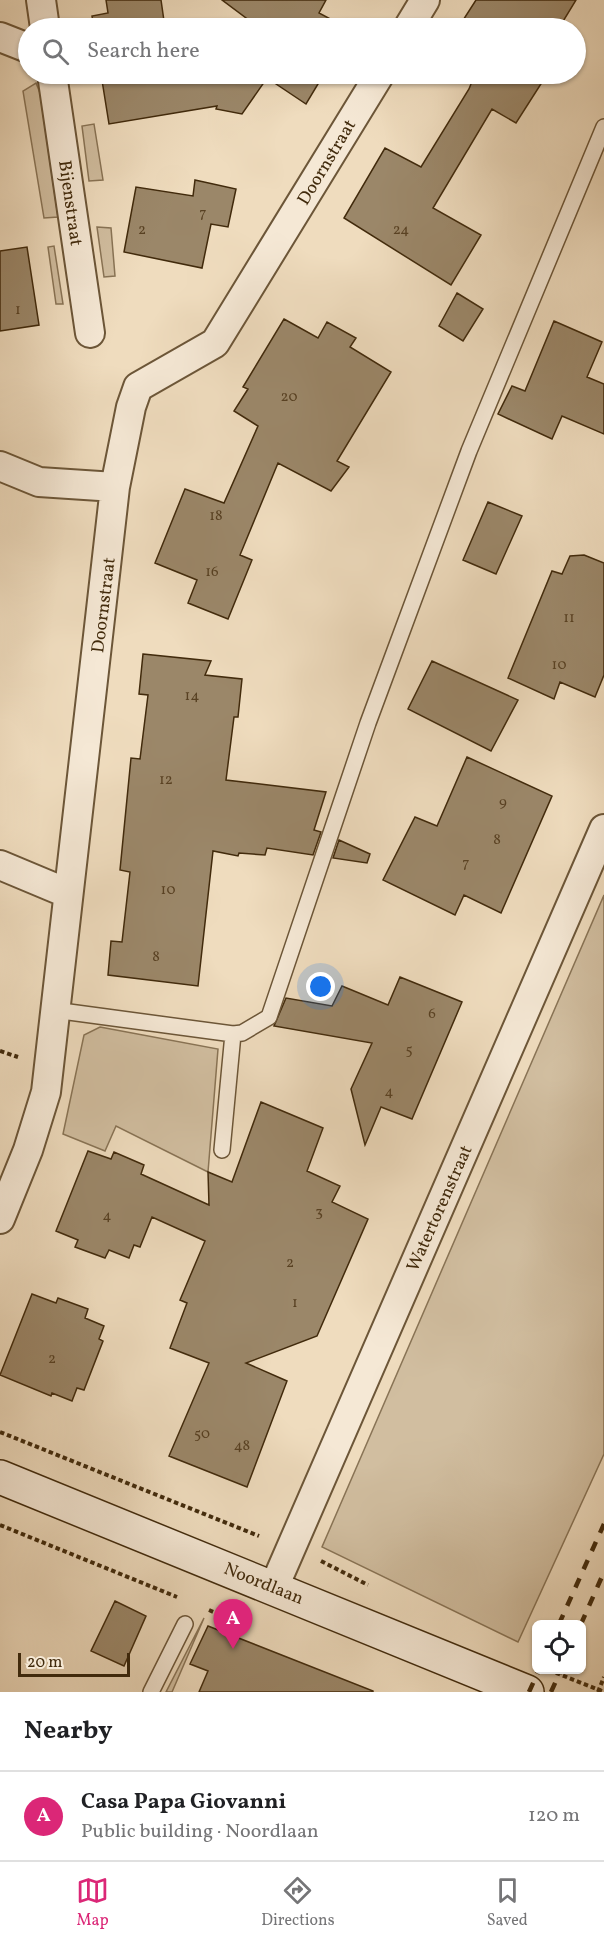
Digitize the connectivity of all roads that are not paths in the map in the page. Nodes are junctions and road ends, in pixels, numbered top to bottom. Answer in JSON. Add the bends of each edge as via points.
{"nodes":[{"id":1,"x":41,"y":0,"type":"edge"},
{"id":2,"x":425,"y":0,"type":"edge"},
{"id":3,"x":44,"y":18,"type":"edge"},
{"id":4,"x":414,"y":18,"type":"edge"},
{"id":5,"x":0,"y":37,"type":"edge"},
{"id":6,"x":18,"y":44,"type":"edge"},
{"id":7,"x":53,"y":84,"type":"edge"},
{"id":8,"x":374,"y":84,"type":"edge"},
{"id":9,"x":604,"y":127,"type":"edge"},
{"id":10,"x":90,"y":333,"type":"dead end"},
{"id":11,"x":0,"y":466,"type":"edge"},
{"id":12,"x":116,"y":488,"type":"junction"},
{"id":13,"x":604,"y":829,"type":"edge"},
{"id":14,"x":0,"y":865,"type":"edge"},
{"id":15,"x":67,"y":893,"type":"junction"},
{"id":16,"x":54,"y":1010,"type":"junction"},
{"id":17,"x":233,"y":1034,"type":"junction"},
{"id":18,"x":222,"y":1150,"type":"dead end"},
{"id":19,"x":0,"y":1219,"type":"edge"},
{"id":20,"x":0,"y":1477,"type":"edge"},
{"id":21,"x":274,"y":1587,"type":"junction"},
{"id":22,"x":185,"y":1624,"type":"dead end"},
{"id":23,"x":151,"y":1692,"type":"edge"},
{"id":24,"x":527,"y":1692,"type":"edge"}],
"edges":[{"from":1,"to":3,"type":"street"},
{"from":2,"to":4,"type":"street"},
{"from":5,"to":6,"type":"street"},
{"from":7,"to":10,"type":"street","name":"Bijenstraat"},
{"from":8,"to":12,"type":"street","name":"Doornstraat","via":[[215,342],[138,387]]},
{"from":9,"to":17,"type":"lane","via":[[469,451],[368,723],[269,1017]]},
{"from":11,"to":12,"type":"street","via":[[39,482]]},
{"from":12,"to":15,"type":"street","name":"Doornstraat"},
{"from":13,"to":21,"type":"street","name":"Watertorenstraat"},
{"from":14,"to":15,"type":"street"},
{"from":15,"to":16,"type":"street","name":"Doornstraat"},
{"from":16,"to":17,"type":"lane"},
{"from":16,"to":19,"type":"street","name":"Doornstraat","via":[[45,1092],[28,1150]]},
{"from":17,"to":18,"type":"lane"},
{"from":20,"to":21,"type":"street","name":"Noordlaan"},
{"from":21,"to":24,"type":"street","name":"Noordlaan"},
{"from":22,"to":23,"type":"lane"}]}
